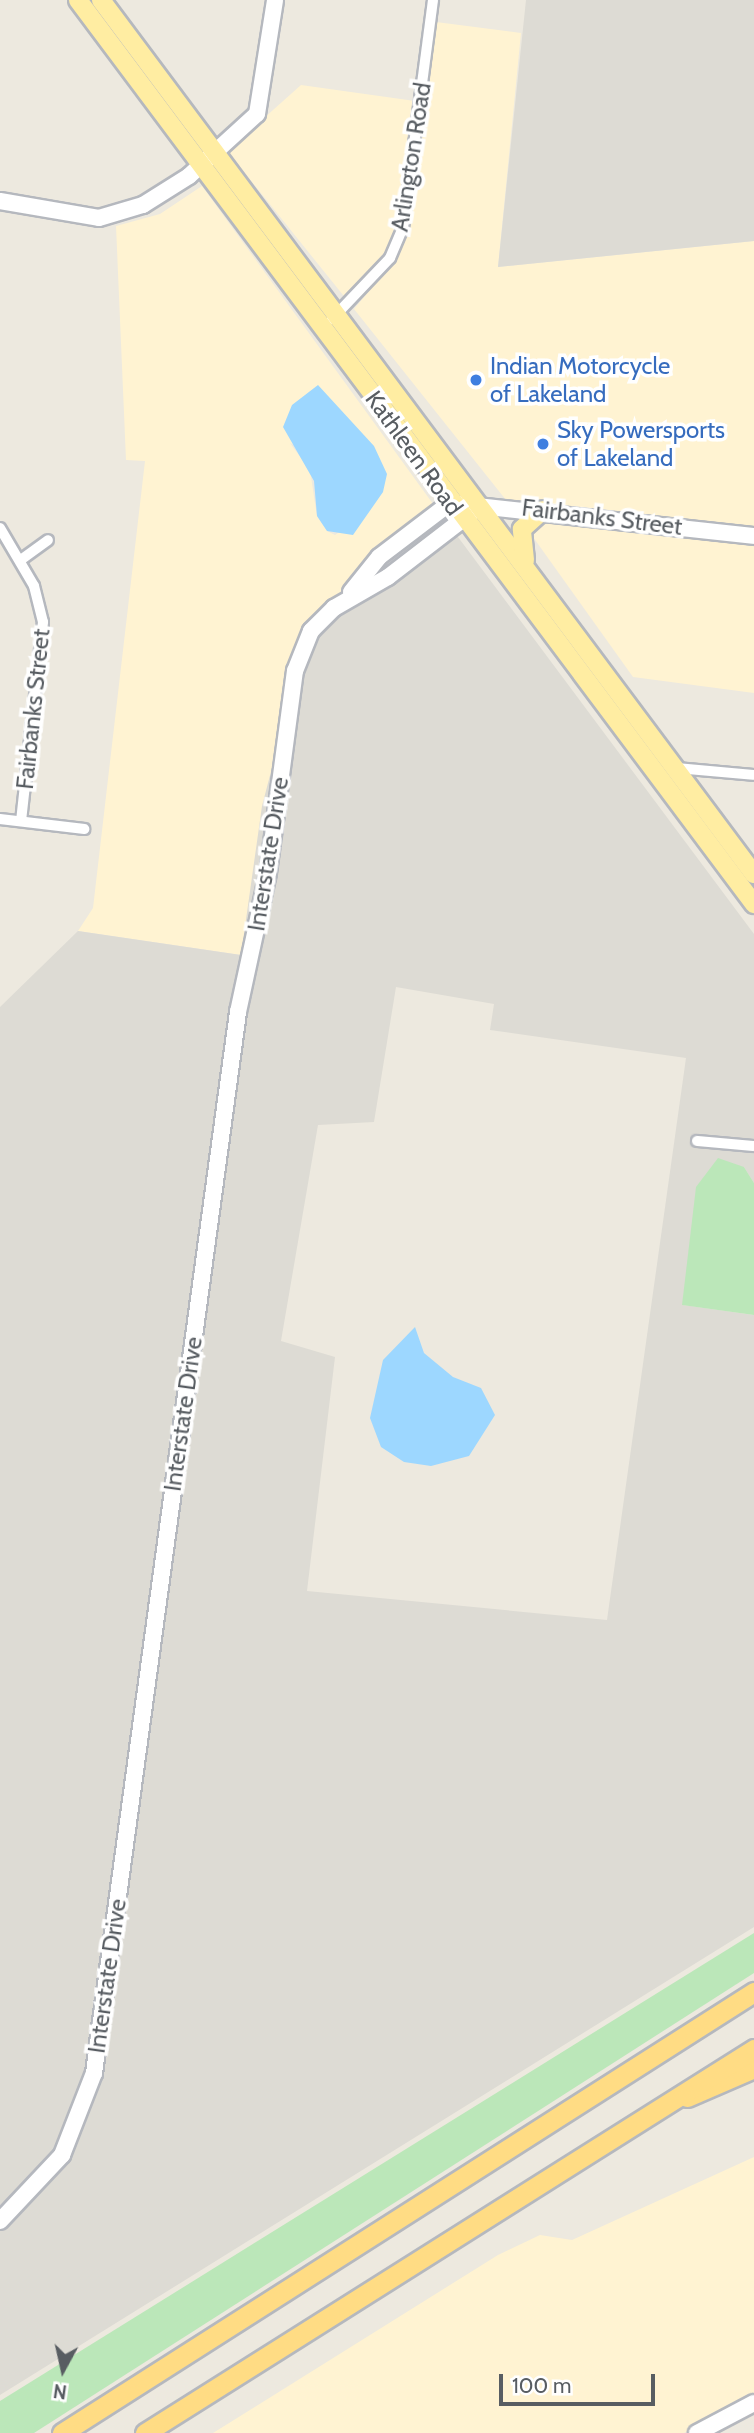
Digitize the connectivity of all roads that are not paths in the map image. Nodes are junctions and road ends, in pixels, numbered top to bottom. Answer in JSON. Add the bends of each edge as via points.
{"nodes":[{"id":1,"x":78,"y":0,"type":"edge"},
{"id":2,"x":101,"y":0,"type":"edge"},
{"id":3,"x":275,"y":0,"type":"edge"},
{"id":4,"x":433,"y":0,"type":"edge"},
{"id":5,"x":209,"y":160,"type":"junction"},
{"id":6,"x":0,"y":201,"type":"edge"},
{"id":7,"x":338,"y":316,"type":"junction"},
{"id":8,"x":322,"y":326,"type":"junction"},
{"id":9,"x":450,"y":503,"type":"junction"},
{"id":10,"x":479,"y":505,"type":"junction"},
{"id":11,"x":544,"y":510,"type":"junction"},
{"id":12,"x":464,"y":522,"type":"junction"},
{"id":13,"x":0,"y":528,"type":"edge"},
{"id":14,"x":754,"y":536,"type":"edge"},
{"id":15,"x":48,"y":540,"type":"dead end"},
{"id":16,"x":22,"y":559,"type":"junction"},
{"id":17,"x":528,"y":570,"type":"junction"},
{"id":18,"x":348,"y":597,"type":"junction"},
{"id":19,"x":676,"y":768,"type":"junction"},
{"id":20,"x":754,"y":775,"type":"edge"},
{"id":21,"x":0,"y":819,"type":"edge"},
{"id":22,"x":21,"y":820,"type":"junction"},
{"id":23,"x":84,"y":829,"type":"dead end"},
{"id":24,"x":754,"y":874,"type":"edge"},
{"id":25,"x":754,"y":904,"type":"edge"},
{"id":26,"x":697,"y":1141,"type":"dead end"},
{"id":27,"x":754,"y":1146,"type":"edge"},
{"id":28,"x":754,"y":1983,"type":"edge"},
{"id":29,"x":754,"y":1992,"type":"edge"},
{"id":30,"x":754,"y":2049,"type":"edge"},
{"id":31,"x":656,"y":2054,"type":"junction"},
{"id":32,"x":754,"y":2068,"type":"edge"},
{"id":33,"x":666,"y":2103,"type":"junction"},
{"id":34,"x":0,"y":2221,"type":"edge"},
{"id":35,"x":754,"y":2403,"type":"edge"},
{"id":36,"x":62,"y":2433,"type":"edge"},
{"id":37,"x":145,"y":2433,"type":"edge"},
{"id":38,"x":697,"y":2433,"type":"edge"}],
"edges":[{"from":1,"to":5,"type":"main road","name":"Kathleen Road"},
{"from":2,"to":5,"type":"main road","name":"Kathleen Road"},
{"from":3,"to":5,"type":"street","via":[[257,114]]},
{"from":4,"to":7,"type":"street","name":"Arlington Road","via":[[403,228],[390,258]]},
{"from":5,"to":6,"type":"street","via":[[155,199],[107,216],[79,218]]},
{"from":5,"to":7,"type":"main road","name":"Kathleen Road"},
{"from":5,"to":8,"type":"main road","name":"Kathleen Road"},
{"from":7,"to":8,"type":"street","name":"Arlington Road"},
{"from":7,"to":10,"type":"main road","name":"Kathleen Road"},
{"from":8,"to":9,"type":"main road","name":"Kathleen Road"},
{"from":9,"to":10,"type":"street","name":"Fairbanks Street"},
{"from":9,"to":12,"type":"main road","name":"Kathleen Road"},
{"from":9,"to":18,"type":"street","name":"Interstate Drive","via":[[379,557]]},
{"from":10,"to":11,"type":"street","name":"Fairbanks Street"},
{"from":10,"to":12,"type":"street","name":"Interstate Drive"},
{"from":10,"to":17,"type":"main road","name":"Kathleen Road"},
{"from":11,"to":14,"type":"street","name":"Fairbanks Street"},
{"from":11,"to":17,"type":"main road","via":[[519,538]]},
{"from":12,"to":18,"type":"street","name":"Interstate Drive","via":[[388,578]]},
{"from":12,"to":25,"type":"main road","name":"Kathleen Road"},
{"from":13,"to":16,"type":"street","name":"Fairbanks Street"},
{"from":15,"to":16,"type":"street"},
{"from":16,"to":22,"type":"street","name":"Fairbanks Street","via":[[40,606],[43,645]]},
{"from":17,"to":19,"type":"main road","name":"Kathleen Road"},
{"from":18,"to":34,"type":"street","name":"Interstate Drive","via":[[311,631],[291,690],[268,873],[238,1012],[94,2073],[62,2155]]},
{"from":19,"to":20,"type":"street"},
{"from":19,"to":24,"type":"main road","name":"Kathleen Road"},
{"from":21,"to":22,"type":"street"},
{"from":22,"to":23,"type":"street"},
{"from":26,"to":27,"type":"street"},
{"from":28,"to":31,"type":"highway"},
{"from":29,"to":31,"type":"highway"},
{"from":30,"to":33,"type":"highway"},
{"from":31,"to":36,"type":"highway"},
{"from":32,"to":33,"type":"highway"},
{"from":33,"to":37,"type":"highway"},
{"from":35,"to":38,"type":"street"}]}
